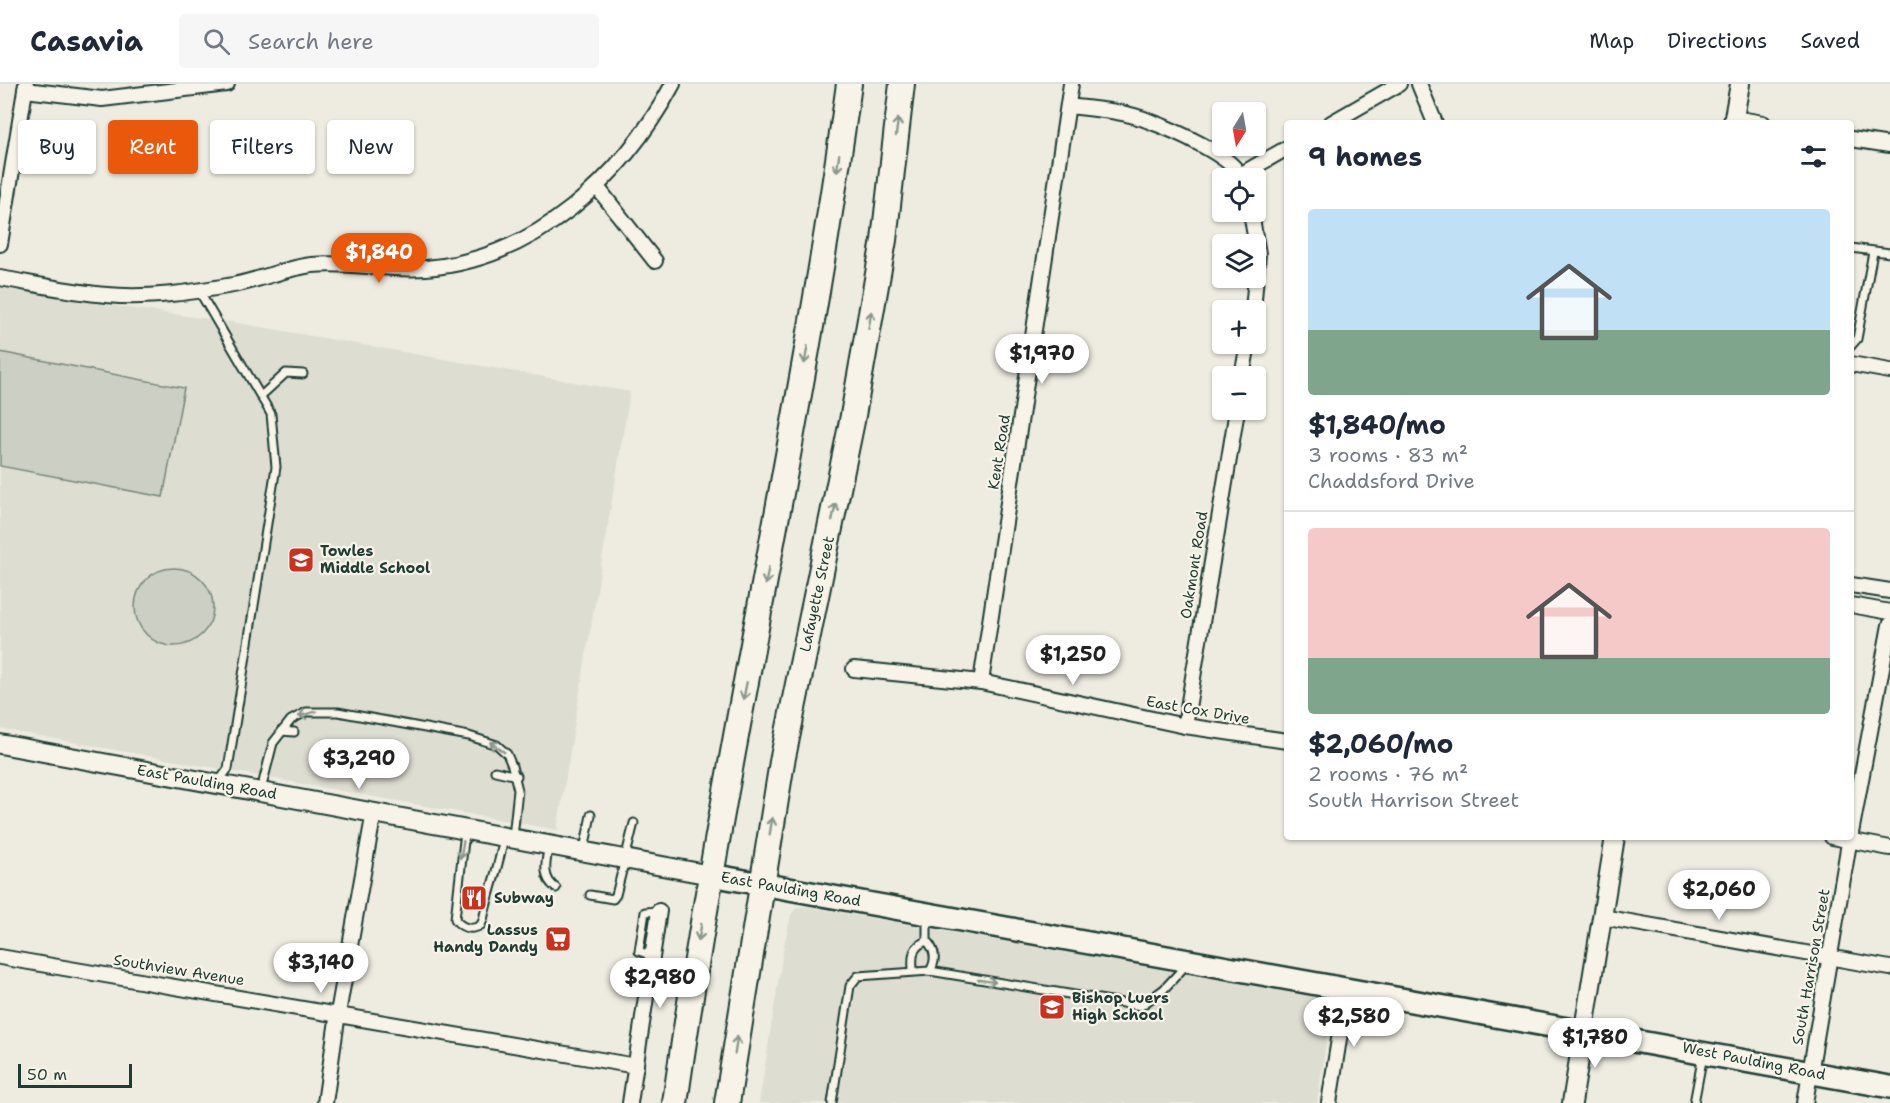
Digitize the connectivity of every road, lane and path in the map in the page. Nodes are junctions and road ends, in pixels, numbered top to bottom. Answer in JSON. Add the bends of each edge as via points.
{"nodes":[{"id":1,"x":227,"y":84,"type":"edge"},
{"id":2,"x":673,"y":84,"type":"edge"},
{"id":3,"x":849,"y":84,"type":"edge"},
{"id":4,"x":902,"y":84,"type":"edge"},
{"id":5,"x":1071,"y":84,"type":"edge"},
{"id":6,"x":1399,"y":84,"type":"edge"},
{"id":7,"x":1419,"y":84,"type":"edge"},
{"id":8,"x":1740,"y":84,"type":"edge"},
{"id":9,"x":25,"y":87,"type":"edge"},
{"id":10,"x":1068,"y":106,"type":"junction"},
{"id":11,"x":1336,"y":120,"type":"edge"},
{"id":12,"x":1434,"y":120,"type":"edge"},
{"id":13,"x":1734,"y":120,"type":"edge"},
{"id":14,"x":1854,"y":139,"type":"edge"},
{"id":15,"x":1890,"y":145,"type":"edge"},
{"id":16,"x":1284,"y":150,"type":"edge"},
{"id":17,"x":1231,"y":168,"type":"edge"},
{"id":18,"x":1255,"y":168,"type":"edge"},
{"id":19,"x":597,"y":187,"type":"junction"},
{"id":20,"x":1253,"y":222,"type":"edge"},
{"id":21,"x":0,"y":244,"type":"edge"},
{"id":22,"x":1854,"y":249,"type":"edge"},
{"id":23,"x":1873,"y":252,"type":"junction"},
{"id":24,"x":1890,"y":253,"type":"edge"},
{"id":25,"x":655,"y":261,"type":"dead end"},
{"id":26,"x":0,"y":278,"type":"edge"},
{"id":27,"x":199,"y":290,"type":"junction"},
{"id":28,"x":1254,"y":300,"type":"edge"},
{"id":29,"x":1854,"y":342,"type":"edge"},
{"id":30,"x":1854,"y":365,"type":"edge"},
{"id":31,"x":1890,"y":371,"type":"edge"},
{"id":32,"x":303,"y":374,"type":"dead end"},
{"id":33,"x":262,"y":395,"type":"junction"},
{"id":34,"x":1235,"y":420,"type":"edge"},
{"id":35,"x":1854,"y":585,"type":"edge"},
{"id":36,"x":1890,"y":591,"type":"edge"},
{"id":37,"x":1854,"y":606,"type":"edge"},
{"id":38,"x":1890,"y":612,"type":"edge"},
{"id":39,"x":1890,"y":625,"type":"edge"},
{"id":40,"x":854,"y":669,"type":"dead end"},
{"id":41,"x":981,"y":682,"type":"junction"},
{"id":42,"x":1185,"y":726,"type":"junction"},
{"id":43,"x":281,"y":731,"type":"junction"},
{"id":44,"x":294,"y":732,"type":"dead end"},
{"id":45,"x":1284,"y":741,"type":"edge"},
{"id":46,"x":0,"y":744,"type":"edge"},
{"id":47,"x":495,"y":771,"type":"dead end"},
{"id":48,"x":517,"y":776,"type":"junction"},
{"id":49,"x":218,"y":783,"type":"junction"},
{"id":50,"x":260,"y":791,"type":"junction"},
{"id":51,"x":374,"y":812,"type":"junction"},
{"id":52,"x":591,"y":815,"type":"dead end"},
{"id":53,"x":1854,"y":816,"type":"edge"},
{"id":54,"x":634,"y":823,"type":"dead end"},
{"id":55,"x":466,"y":830,"type":"junction"},
{"id":56,"x":508,"y":838,"type":"junction"},
{"id":57,"x":1854,"y":838,"type":"edge"},
{"id":58,"x":1615,"y":840,"type":"edge"},
{"id":59,"x":1850,"y":840,"type":"edge"},
{"id":60,"x":549,"y":845,"type":"junction"},
{"id":61,"x":1890,"y":848,"type":"edge"},
{"id":62,"x":583,"y":852,"type":"junction"},
{"id":63,"x":626,"y":860,"type":"junction"},
{"id":64,"x":711,"y":875,"type":"junction"},
{"id":65,"x":762,"y":884,"type":"junction"},
{"id":66,"x":556,"y":888,"type":"dead end"},
{"id":67,"x":590,"y":894,"type":"dead end"},
{"id":68,"x":659,"y":911,"type":"dead end"},
{"id":69,"x":927,"y":913,"type":"junction"},
{"id":70,"x":1602,"y":916,"type":"junction"},
{"id":71,"x":927,"y":941,"type":"junction"},
{"id":72,"x":0,"y":957,"type":"edge"},
{"id":73,"x":1830,"y":957,"type":"junction"},
{"id":74,"x":1191,"y":960,"type":"junction"},
{"id":75,"x":1890,"y":968,"type":"edge"},
{"id":76,"x":914,"y":970,"type":"junction"},
{"id":77,"x":930,"y":971,"type":"junction"},
{"id":78,"x":1347,"y":987,"type":"junction"},
{"id":79,"x":338,"y":1013,"type":"junction"},
{"id":80,"x":1583,"y":1030,"type":"junction"},
{"id":81,"x":1704,"y":1052,"type":"junction"},
{"id":82,"x":636,"y":1066,"type":"junction"},
{"id":83,"x":1810,"y":1072,"type":"junction"},
{"id":84,"x":1890,"y":1087,"type":"edge"},
{"id":85,"x":325,"y":1103,"type":"edge"},
{"id":86,"x":630,"y":1103,"type":"edge"},
{"id":87,"x":675,"y":1103,"type":"edge"},
{"id":88,"x":727,"y":1103,"type":"edge"},
{"id":89,"x":832,"y":1103,"type":"edge"},
{"id":90,"x":1329,"y":1103,"type":"edge"},
{"id":91,"x":1572,"y":1103,"type":"edge"},
{"id":92,"x":1694,"y":1103,"type":"edge"},
{"id":93,"x":1805,"y":1103,"type":"edge"}],
"edges":[{"from":1,"to":9,"type":"street","via":[[102,99]]},
{"from":2,"to":19,"type":"street","via":[[638,141]]},
{"from":3,"to":64,"type":"highway","one_way":true,"via":[[829,232]]},
{"from":65,"to":4,"type":"highway","name":"Lafayette Street","one_way":true,"via":[[782,762],[852,421],[882,251]]},
{"from":5,"to":10,"type":"street","name":"Kent Road"},
{"from":6,"to":11,"type":"street"},
{"from":7,"to":12,"type":"street"},
{"from":8,"to":13,"type":"main road"},
{"from":9,"to":21,"type":"street"},
{"from":10,"to":17,"type":"street","via":[[1148,120],[1210,150]]},
{"from":10,"to":41,"type":"street","name":"Kent Road"},
{"from":14,"to":15,"type":"street"},
{"from":16,"to":18,"type":"street"},
{"from":19,"to":25,"type":"street"},
{"from":19,"to":27,"type":"street","via":[[542,230],[468,260],[417,268],[314,265]]},
{"from":20,"to":28,"type":"street","via":[[1258,254]]},
{"from":22,"to":23,"type":"lane"},
{"from":23,"to":24,"type":"lane"},
{"from":23,"to":29,"type":"lane"},
{"from":26,"to":27,"type":"street","via":[[108,296]]},
{"from":27,"to":33,"type":"lane"},
{"from":30,"to":31,"type":"street"},
{"from":32,"to":33,"type":"lane","via":[[286,373]]},
{"from":33,"to":49,"type":"lane","via":[[275,431],[276,467],[228,769]]},
{"from":34,"to":42,"type":"street","name":"Oakmont Road"},
{"from":35,"to":36,"type":"street"},
{"from":37,"to":38,"type":"street"},
{"from":39,"to":53,"type":"street","name":"South Harrison Street"},
{"from":40,"to":41,"type":"street","name":"East Cox Drive"},
{"from":41,"to":42,"type":"street","name":"East Cox Drive"},
{"from":42,"to":45,"type":"street","name":"East Cox Drive"},
{"from":43,"to":44,"type":"lane"},
{"from":48,"to":43,"type":"lane","one_way":true,"via":[[507,754],[497,745],[469,736],[321,711],[306,712]]},
{"from":43,"to":50,"type":"lane","via":[[273,742]]},
{"from":46,"to":49,"type":"main road","name":"East Paulding Road"},
{"from":47,"to":48,"type":"lane"},
{"from":48,"to":56,"type":"lane","via":[[517,816]]},
{"from":49,"to":50,"type":"main road","name":"East Paulding Road"},
{"from":50,"to":51,"type":"main road","name":"East Paulding Road"},
{"from":51,"to":55,"type":"main road","name":"East Paulding Road"},
{"from":51,"to":79,"type":"street"},
{"from":52,"to":62,"type":"lane"},
{"from":54,"to":63,"type":"lane"},
{"from":55,"to":56,"type":"main road","name":"East Paulding Road"},
{"from":55,"to":56,"type":"lane","one_way":true,"via":[[455,914],[458,923],[473,928],[483,920],[491,880],[497,874]]},
{"from":56,"to":60,"type":"main road","name":"East Paulding Road"},
{"from":57,"to":61,"type":"street"},
{"from":58,"to":70,"type":"main road"},
{"from":59,"to":73,"type":"street","name":"South Harrison Street"},
{"from":60,"to":62,"type":"main road","name":"East Paulding Road"},
{"from":60,"to":66,"type":"lane","via":[[546,873],[549,883]]},
{"from":62,"to":63,"type":"main road","name":"East Paulding Road"},
{"from":63,"to":64,"type":"main road","name":"East Paulding Road"},
{"from":63,"to":67,"type":"lane","via":[[613,899]]},
{"from":64,"to":65,"type":"main road","name":"East Paulding Road"},
{"from":64,"to":87,"type":"highway","one_way":true},
{"from":65,"to":69,"type":"main road","name":"East Paulding Road"},
{"from":88,"to":65,"type":"highway","name":"Lafayette Street","one_way":true},
{"from":68,"to":82,"type":"street"},
{"from":69,"to":71,"type":"lane"},
{"from":69,"to":74,"type":"main road","name":"East Paulding Road"},
{"from":70,"to":73,"type":"street"},
{"from":70,"to":80,"type":"main road"},
{"from":71,"to":76,"type":"lane","via":[[918,944],[914,951]]},
{"from":71,"to":77,"type":"lane","via":[[934,954]]},
{"from":72,"to":79,"type":"street","name":"Southview Avenue"},
{"from":73,"to":75,"type":"street"},
{"from":73,"to":83,"type":"street","name":"South Harrison Street"},
{"from":77,"to":74,"type":"lane","one_way":true,"via":[[1141,1006],[1164,989]]},
{"from":74,"to":78,"type":"main road","name":"East Paulding Road"},
{"from":76,"to":77,"type":"lane"},
{"from":76,"to":89,"type":"lane","via":[[867,974],[853,980]]},
{"from":78,"to":80,"type":"main road","name":"East Paulding Road"},
{"from":78,"to":90,"type":"street"},
{"from":79,"to":82,"type":"street","name":"Southview Avenue"},
{"from":79,"to":85,"type":"street"},
{"from":80,"to":81,"type":"main road","name":"West Paulding Road"},
{"from":80,"to":91,"type":"main road"},
{"from":81,"to":83,"type":"main road","name":"West Paulding Road"},
{"from":81,"to":92,"type":"lane"},
{"from":82,"to":86,"type":"street"},
{"from":83,"to":84,"type":"main road","name":"West Paulding Road"},
{"from":83,"to":93,"type":"street","name":"South Harrison Street"}]}
